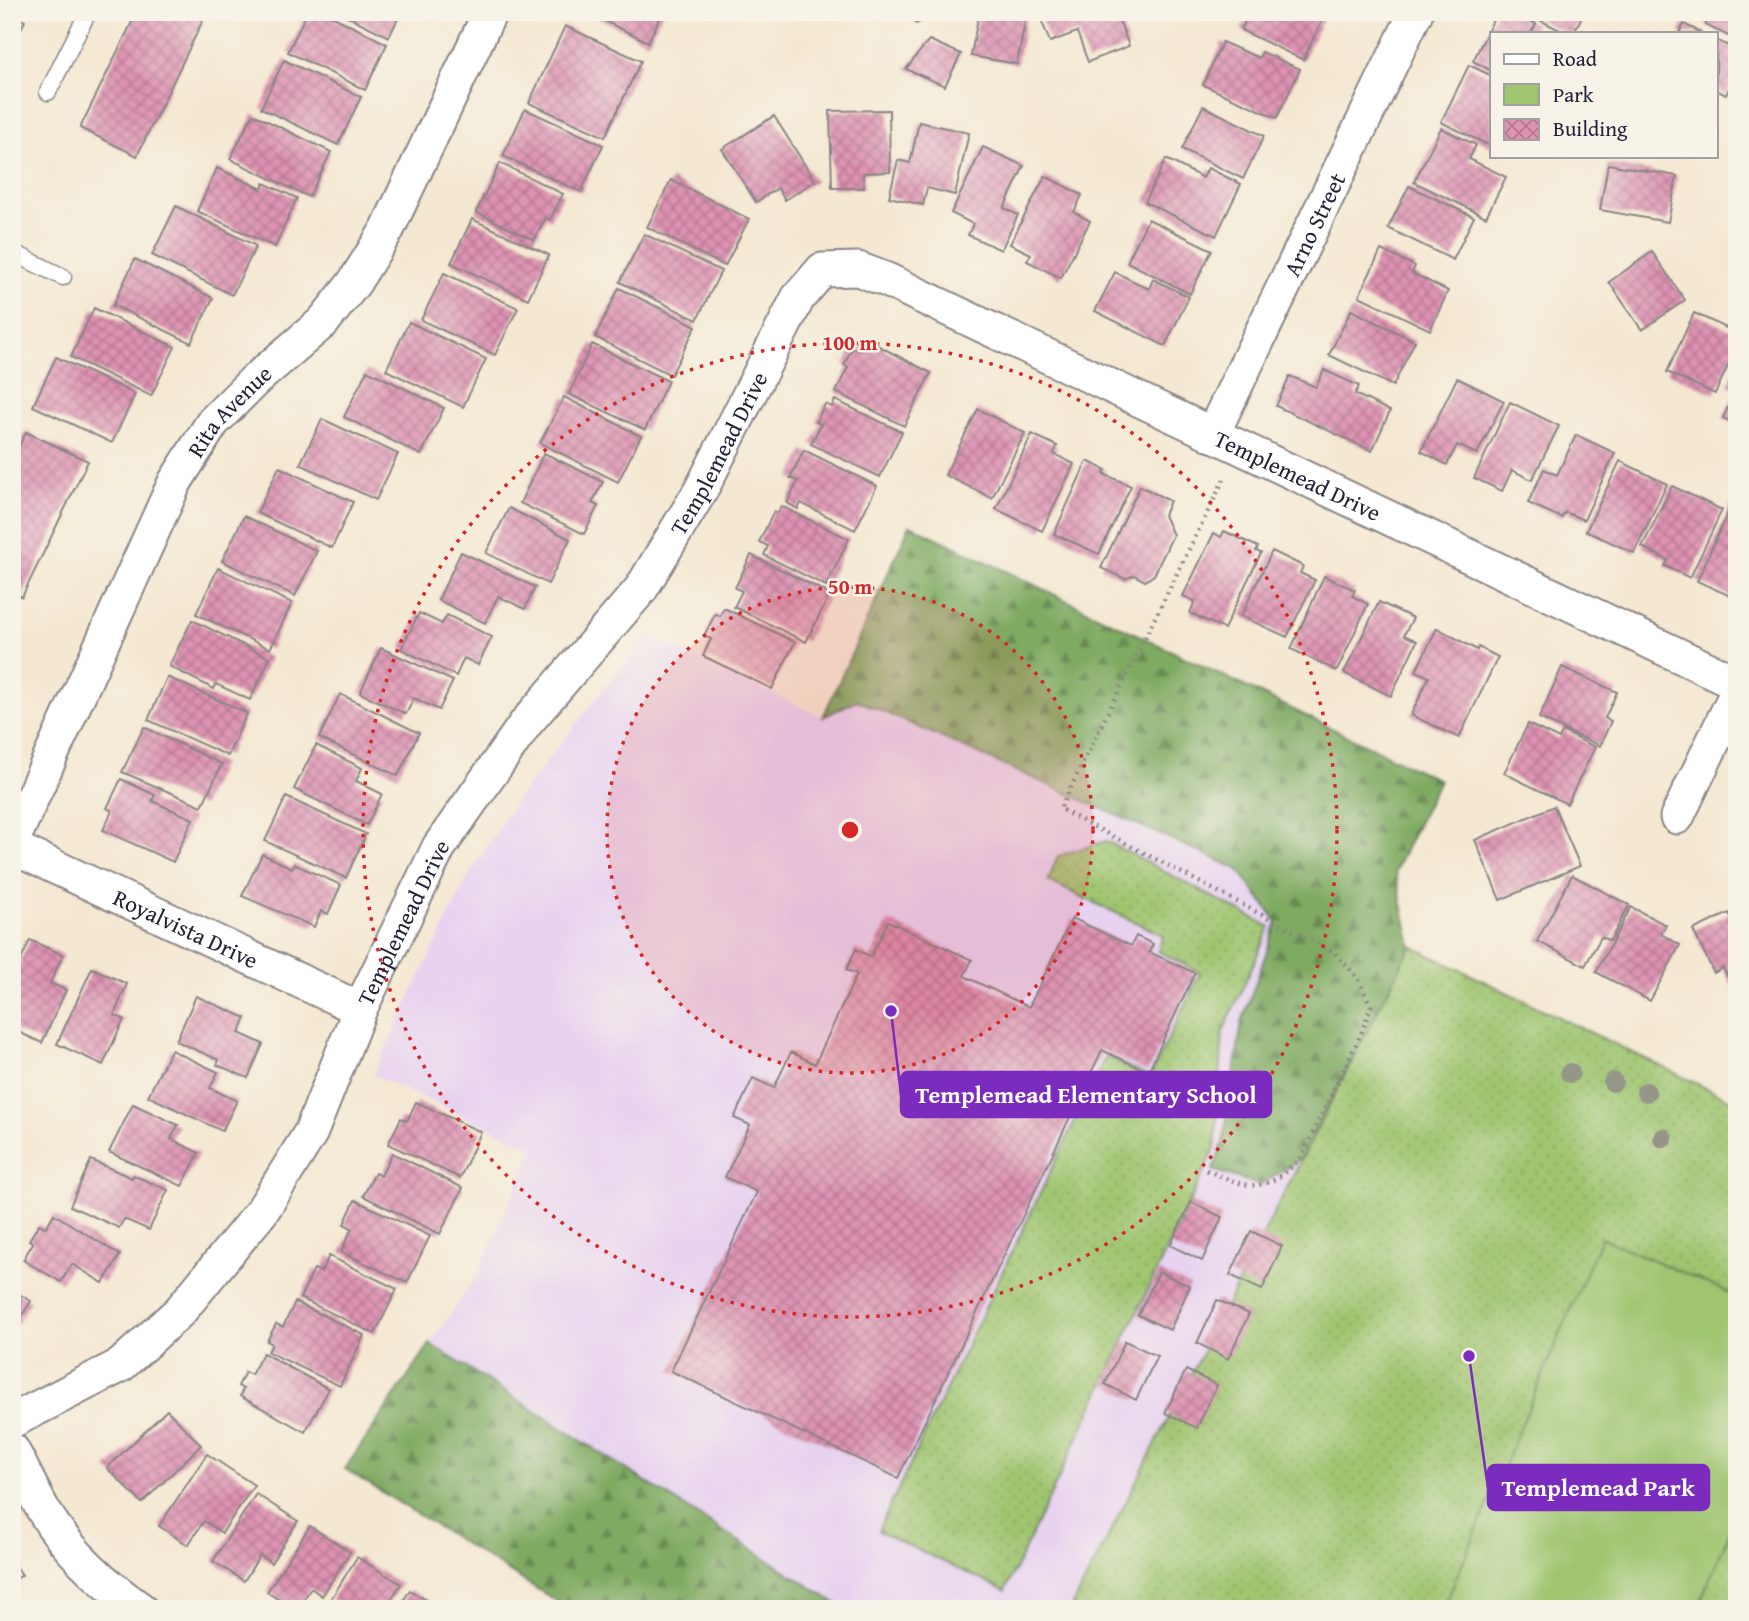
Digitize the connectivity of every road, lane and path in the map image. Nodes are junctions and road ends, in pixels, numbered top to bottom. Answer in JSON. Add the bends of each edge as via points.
{"nodes":[{"id":1,"x":88,"y":12,"type":"edge"},
{"id":2,"x":490,"y":12,"type":"edge"},
{"id":3,"x":1416,"y":12,"type":"edge"},
{"id":4,"x":48,"y":92,"type":"dead end"},
{"id":5,"x":12,"y":252,"type":"edge"},
{"id":6,"x":63,"y":277,"type":"dead end"},
{"id":7,"x":1226,"y":442,"type":"junction"},
{"id":8,"x":1737,"y":683,"type":"edge"},
{"id":9,"x":1737,"y":692,"type":"edge"},
{"id":10,"x":1677,"y":817,"type":"dead end"},
{"id":11,"x":12,"y":845,"type":"edge"},
{"id":12,"x":360,"y":1009,"type":"junction"},
{"id":13,"x":1206,"y":1170,"type":"dead end"},
{"id":14,"x":12,"y":1421,"type":"edge"},
{"id":15,"x":12,"y":1450,"type":"edge"},
{"id":16,"x":140,"y":1609,"type":"edge"}],
"edges":[{"from":1,"to":4,"type":"lane"},
{"from":2,"to":11,"type":"street","name":"Rita Avenue","via":[[387,230],[354,284],[323,322],[213,422],[175,482]]},
{"from":3,"to":7,"type":"street","name":"Arno Street"},
{"from":5,"to":6,"type":"lane"},
{"from":7,"to":8,"type":"street","name":"Templemead Drive"},
{"from":7,"to":12,"type":"street","name":"Templemead Drive","via":[[887,280],[858,268],[822,270],[798,298],[701,490],[641,589],[526,723],[439,847]]},
{"from":7,"to":13,"type":"path","via":[[1060,809],[1335,953],[1358,978],[1371,1006],[1300,1159],[1286,1173],[1260,1185],[1244,1186]]},
{"from":9,"to":10,"type":"street"},
{"from":11,"to":12,"type":"street","name":"Royalvista Drive"},
{"from":12,"to":14,"type":"street","name":"Templemead Drive","via":[[311,1132],[262,1211],[180,1311],[121,1364]]},
{"from":15,"to":16,"type":"street","via":[[57,1531],[94,1573]]}]}
